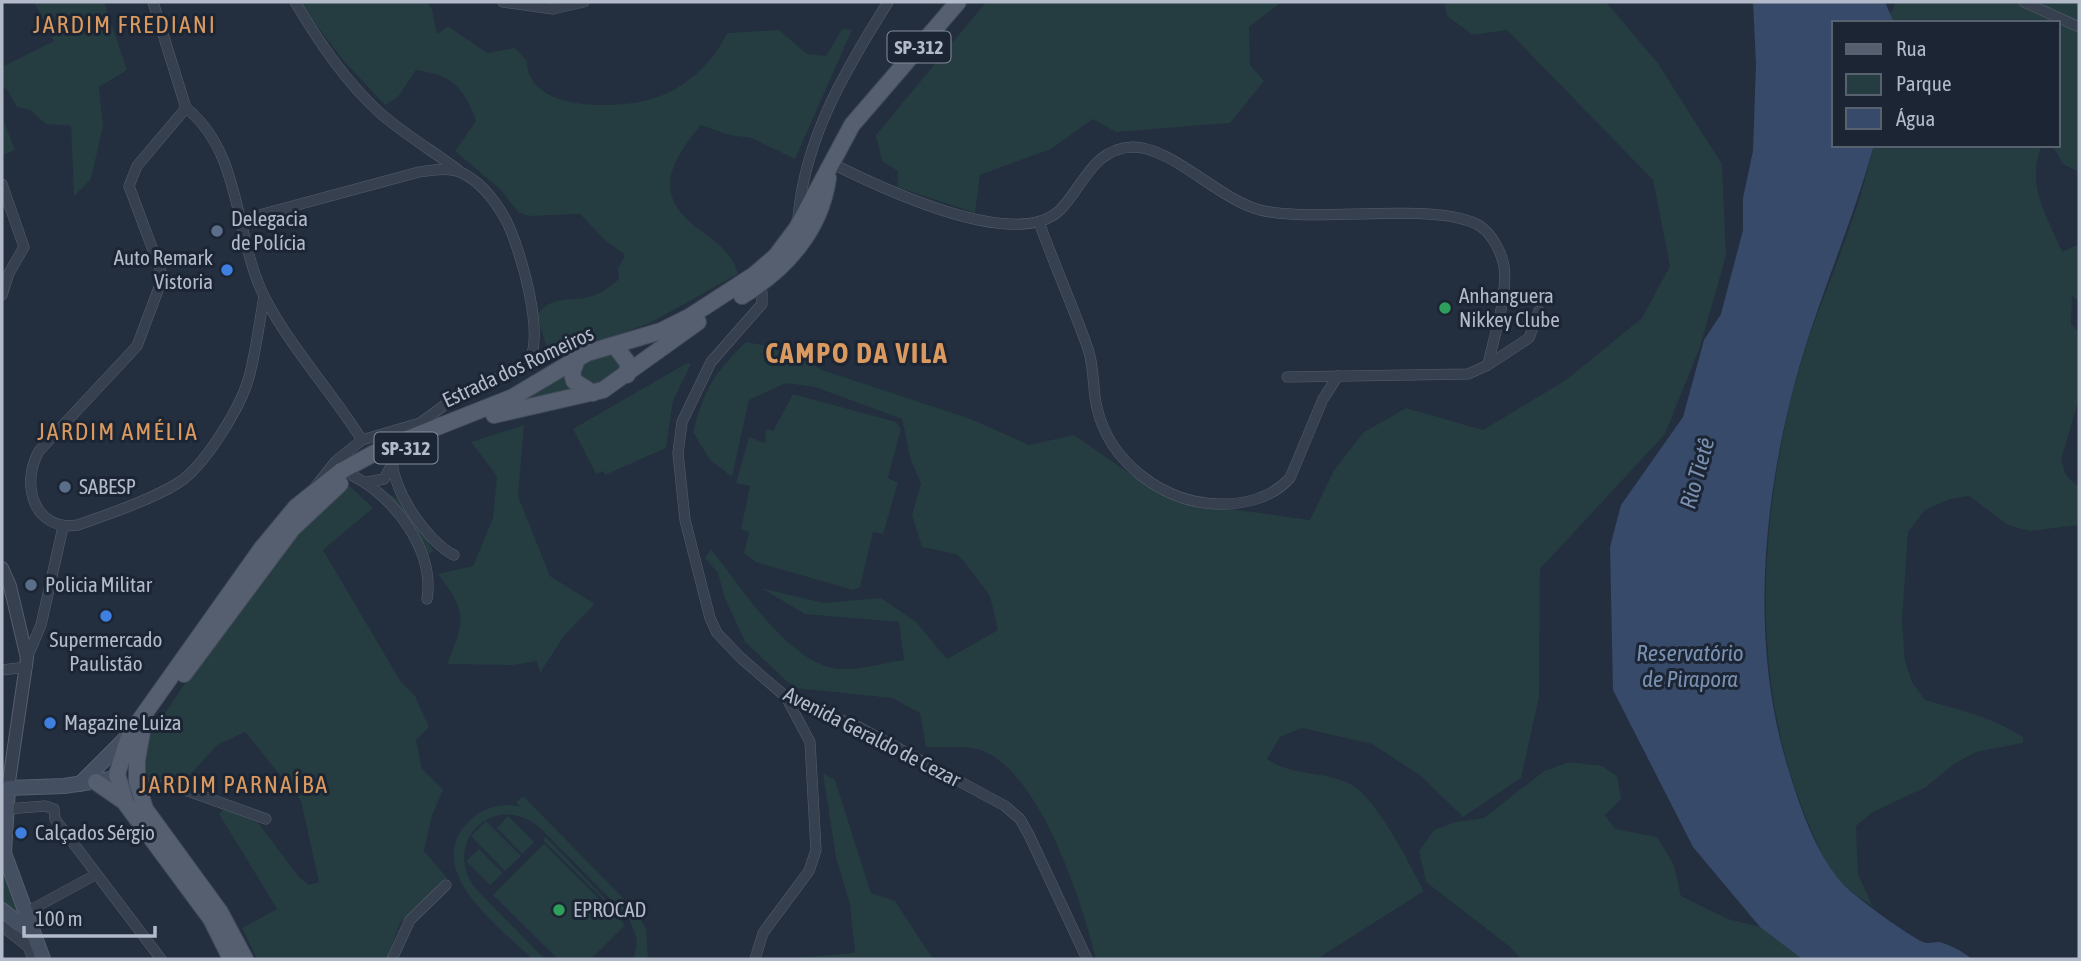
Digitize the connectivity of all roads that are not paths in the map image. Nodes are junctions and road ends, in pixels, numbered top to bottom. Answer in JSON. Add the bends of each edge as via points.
{"nodes":[{"id":1,"x":153,"y":2,"type":"edge"},
{"id":2,"x":295,"y":2,"type":"edge"},
{"id":3,"x":503,"y":2,"type":"edge"},
{"id":4,"x":584,"y":2,"type":"edge"},
{"id":5,"x":888,"y":2,"type":"edge"},
{"id":6,"x":958,"y":2,"type":"edge"},
{"id":7,"x":2024,"y":2,"type":"edge"},
{"id":8,"x":2079,"y":27,"type":"edge"},
{"id":9,"x":186,"y":108,"type":"junction"},
{"id":10,"x":830,"y":165,"type":"junction"},
{"id":11,"x":460,"y":172,"type":"junction"},
{"id":12,"x":2,"y":184,"type":"edge"},
{"id":13,"x":241,"y":220,"type":"junction"},
{"id":14,"x":1039,"y":222,"type":"junction"},
{"id":15,"x":797,"y":228,"type":"junction"},
{"id":16,"x":797,"y":250,"type":"junction"},
{"id":17,"x":749,"y":286,"type":"junction"},
{"id":18,"x":2,"y":295,"type":"edge"},
{"id":19,"x":264,"y":297,"type":"junction"},
{"id":20,"x":1539,"y":310,"type":"dead end"},
{"id":21,"x":615,"y":346,"type":"junction"},
{"id":22,"x":577,"y":359,"type":"junction"},
{"id":23,"x":1488,"y":365,"type":"junction"},
{"id":24,"x":627,"y":375,"type":"junction"},
{"id":25,"x":1338,"y":376,"type":"junction"},
{"id":26,"x":1287,"y":377,"type":"dead end"},
{"id":27,"x":593,"y":393,"type":"junction"},
{"id":28,"x":427,"y":425,"type":"junction"},
{"id":29,"x":362,"y":440,"type":"junction"},
{"id":30,"x":391,"y":461,"type":"junction"},
{"id":31,"x":359,"y":479,"type":"junction"},
{"id":32,"x":313,"y":491,"type":"junction"},
{"id":33,"x":63,"y":527,"type":"junction"},
{"id":34,"x":454,"y":555,"type":"dead end"},
{"id":35,"x":2,"y":568,"type":"edge"},
{"id":36,"x":427,"y":599,"type":"dead end"},
{"id":37,"x":27,"y":663,"type":"junction"},
{"id":38,"x":2,"y":670,"type":"edge"},
{"id":39,"x":786,"y":697,"type":"junction"},
{"id":40,"x":136,"y":733,"type":"junction"},
{"id":41,"x":117,"y":778,"type":"junction"},
{"id":42,"x":137,"y":782,"type":"junction"},
{"id":43,"x":88,"y":783,"type":"junction"},
{"id":44,"x":8,"y":788,"type":"junction"},
{"id":45,"x":126,"y":804,"type":"junction"},
{"id":46,"x":7,"y":809,"type":"junction"},
{"id":47,"x":266,"y":819,"type":"dead end"},
{"id":48,"x":2,"y":843,"type":"edge"},
{"id":49,"x":94,"y":875,"type":"junction"},
{"id":50,"x":446,"y":885,"type":"dead end"},
{"id":51,"x":2,"y":910,"type":"edge"},
{"id":52,"x":27,"y":925,"type":"junction"},
{"id":53,"x":2,"y":926,"type":"edge"},
{"id":54,"x":33,"y":959,"type":"edge"},
{"id":55,"x":43,"y":959,"type":"edge"},
{"id":56,"x":51,"y":959,"type":"edge"},
{"id":57,"x":161,"y":959,"type":"edge"},
{"id":58,"x":231,"y":959,"type":"edge"},
{"id":59,"x":245,"y":959,"type":"edge"},
{"id":60,"x":392,"y":959,"type":"edge"},
{"id":61,"x":755,"y":959,"type":"edge"},
{"id":62,"x":1087,"y":959,"type":"edge"}],
"edges":[{"from":1,"to":9,"type":"street"},
{"from":2,"to":11,"type":"street","via":[[363,96],[394,125]]},
{"from":3,"to":4,"type":"street","via":[[546,9]]},
{"from":5,"to":15,"type":"street","via":[[833,94],[800,191]]},
{"from":6,"to":10,"type":"main road","name":"Estrada dos Romeiros","number":"SP-312","via":[[873,97]]},
{"from":7,"to":8,"type":"street"},
{"from":9,"to":13,"type":"street","via":[[204,125],[222,156]]},
{"from":9,"to":33,"type":"street","via":[[129,180],[163,277],[137,346],[31,465],[29,484],[39,509],[51,523]]},
{"from":10,"to":14,"type":"street","via":[[904,198],[958,215]]},
{"from":10,"to":15,"type":"main road","name":"Estrada dos Romeiros","number":"SP-312"},
{"from":10,"to":16,"type":"main road","name":"Estrada dos Romeiros","number":"SP-312","via":[[825,201]]},
{"from":11,"to":13,"type":"street","via":[[419,172]]},
{"from":11,"to":28,"type":"street","via":[[480,186],[506,220],[533,315],[531,359],[520,369],[444,404]]},
{"from":12,"to":18,"type":"street","via":[[24,247]]},
{"from":13,"to":19,"type":"street"},
{"from":14,"to":23,"type":"street","via":[[1060,209],[1102,158],[1137,147],[1161,155],[1241,203],[1270,212],[1440,216],[1469,221],[1491,236],[1504,267]]},
{"from":14,"to":25,"type":"street","via":[[1088,347],[1105,430],[1132,468],[1174,496],[1231,504],[1282,487]]},
{"from":15,"to":16,"type":"street"},
{"from":15,"to":17,"type":"main road","name":"Estrada dos Romeiros","number":"SP-312"},
{"from":16,"to":17,"type":"main road","name":"Estrada dos Romeiros","number":"SP-312"},
{"from":17,"to":21,"type":"main road","name":"Estrada dos Romeiros","number":"SP-312","via":[[689,317]]},
{"from":17,"to":24,"type":"main road","name":"Estrada dos Romeiros","number":"SP-312"},
{"from":17,"to":39,"type":"street","name":"Avenida Geraldo de Cezar","via":[[763,298],[754,316],[700,380],[681,422],[679,474],[691,547],[714,625],[741,658]]},
{"from":19,"to":29,"type":"street"},
{"from":19,"to":33,"type":"street","via":[[241,398],[187,476],[90,521]]},
{"from":20,"to":23,"type":"street","via":[[1529,338]]},
{"from":21,"to":22,"type":"main road","name":"Estrada dos Romeiros","number":"SP-312"},
{"from":21,"to":24,"type":"main road","via":[[628,363]]},
{"from":22,"to":27,"type":"main road","via":[[574,381]]},
{"from":22,"to":28,"type":"main road","name":"Estrada dos Romeiros","number":"SP-312","via":[[513,397]]},
{"from":23,"to":25,"type":"street","via":[[1458,375]]},
{"from":24,"to":27,"type":"main road","name":"Estrada dos Romeiros","number":"SP-312"},
{"from":25,"to":26,"type":"street"},
{"from":27,"to":30,"type":"main road","name":"Estrada dos Romeiros","number":"SP-312","via":[[501,412]]},
{"from":28,"to":29,"type":"street"},
{"from":28,"to":32,"type":"main road","name":"Estrada dos Romeiros","number":"SP-312"},
{"from":29,"to":32,"type":"street","via":[[327,470]]},
{"from":30,"to":31,"type":"main road","name":"Estrada dos Romeiros","number":"SP-312"},
{"from":30,"to":34,"type":"street","via":[[429,535]]},
{"from":31,"to":36,"type":"street","via":[[392,506],[427,565]]},
{"from":31,"to":40,"type":"main road","name":"Estrada dos Romeiros","number":"SP-312","via":[[331,490],[292,529]]},
{"from":32,"to":40,"type":"main road","name":"Estrada dos Romeiros","number":"SP-312","via":[[262,548]]},
{"from":33,"to":37,"type":"street","via":[[41,625]]},
{"from":35,"to":37,"type":"street"},
{"from":37,"to":38,"type":"street"},
{"from":37,"to":44,"type":"street"},
{"from":39,"to":61,"type":"street","via":[[810,743],[816,850],[809,871],[763,933]]},
{"from":39,"to":62,"type":"street","name":"Avenida Geraldo de Cezar","via":[[859,727],[1005,806],[1029,835]]},
{"from":40,"to":41,"type":"main road","name":"Estrada dos Romeiros","number":"SP-312","via":[[120,758]]},
{"from":40,"to":42,"type":"main road","name":"Estrada dos Romeiros","number":"SP-312"},
{"from":40,"to":43,"type":"main road"},
{"from":41,"to":43,"type":"main road"},
{"from":41,"to":45,"type":"main road"},
{"from":42,"to":47,"type":"street","via":[[188,790]]},
{"from":42,"to":59,"type":"main road","name":"Estrada dos Romeiros","number":"SP-312","via":[[151,819],[220,912]]},
{"from":43,"to":44,"type":"main road"},
{"from":43,"to":45,"type":"main road","via":[[112,790]]},
{"from":44,"to":46,"type":"main road"},
{"from":45,"to":58,"type":"main road","via":[[206,912]]},
{"from":46,"to":48,"type":"main road"},
{"from":46,"to":49,"type":"street","via":[[54,809],[55,819]]},
{"from":48,"to":52,"type":"main road"},
{"from":49,"to":52,"type":"street"},
{"from":49,"to":57,"type":"street"},
{"from":50,"to":60,"type":"street","via":[[410,920]]},
{"from":51,"to":52,"type":"main road"},
{"from":52,"to":53,"type":"street"},
{"from":52,"to":54,"type":"street"},
{"from":52,"to":55,"type":"main road"},
{"from":52,"to":56,"type":"street"}]}
